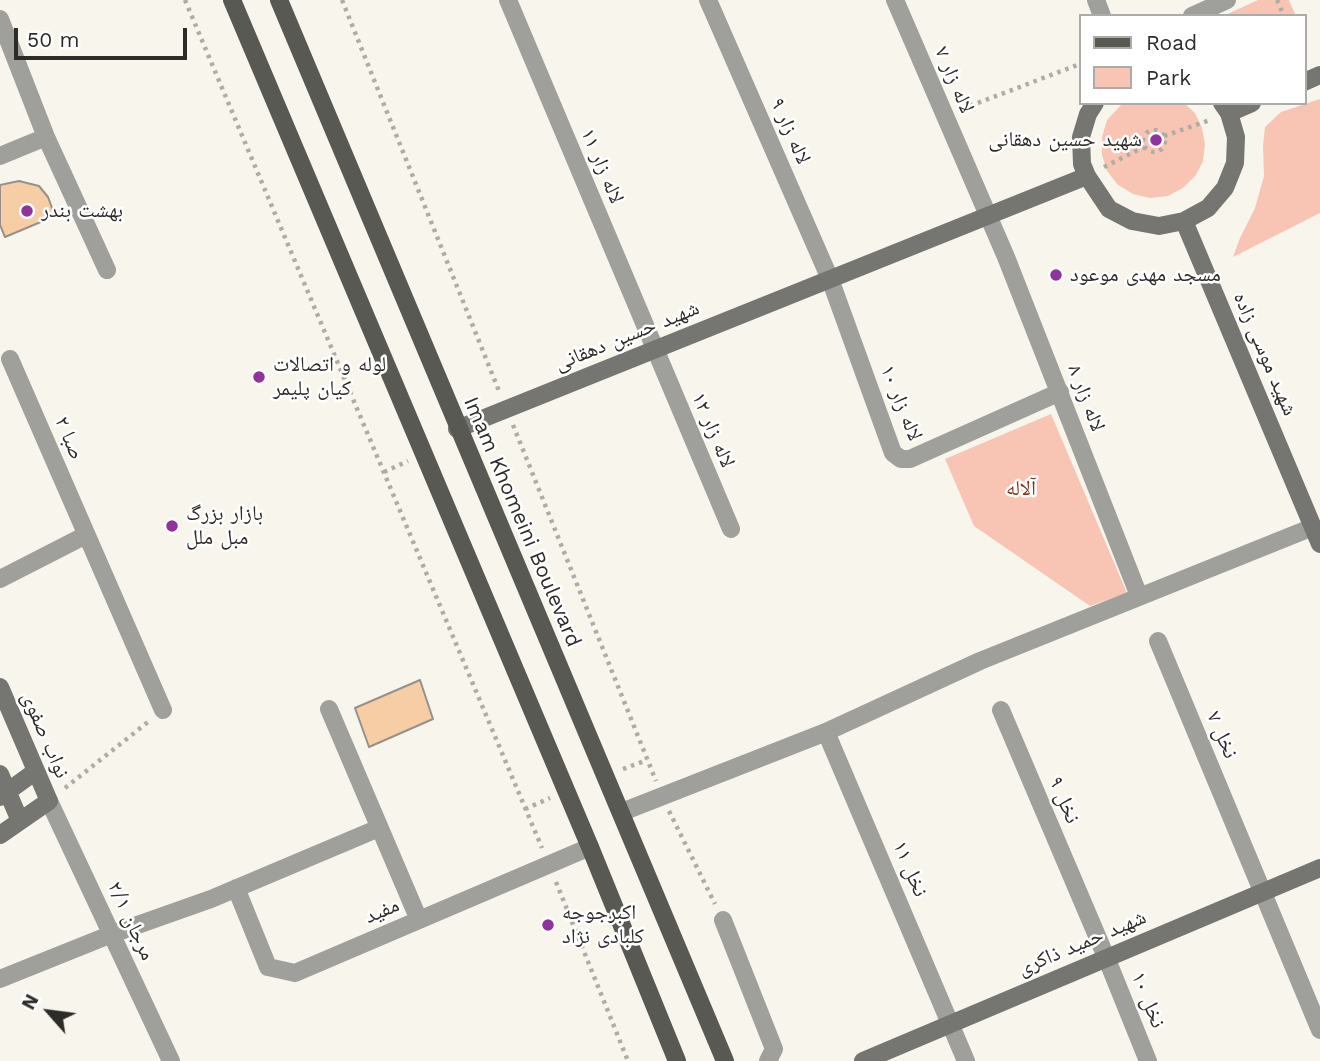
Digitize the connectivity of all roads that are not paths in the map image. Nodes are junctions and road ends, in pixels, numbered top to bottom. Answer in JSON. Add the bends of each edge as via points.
{"nodes":[{"id":1,"x":232,"y":0,"type":"edge"},
{"id":2,"x":279,"y":0,"type":"edge"},
{"id":3,"x":508,"y":0,"type":"edge"},
{"id":4,"x":708,"y":0,"type":"edge"},
{"id":5,"x":895,"y":0,"type":"edge"},
{"id":6,"x":1227,"y":0,"type":"edge"},
{"id":7,"x":1196,"y":14,"type":"edge"},
{"id":8,"x":0,"y":19,"type":"edge"},
{"id":9,"x":1094,"y":105,"type":"edge"},
{"id":10,"x":1225,"y":108,"type":"edge"},
{"id":11,"x":46,"y":137,"type":"junction"},
{"id":12,"x":0,"y":156,"type":"edge"},
{"id":13,"x":1087,"y":176,"type":"junction"},
{"id":14,"x":988,"y":217,"type":"junction"},
{"id":15,"x":1184,"y":221,"type":"junction"},
{"id":16,"x":107,"y":270,"type":"dead end"},
{"id":17,"x":830,"y":279,"type":"junction"},
{"id":18,"x":654,"y":350,"type":"junction"},
{"id":19,"x":10,"y":359,"type":"dead end"},
{"id":20,"x":1059,"y":392,"type":"junction"},
{"id":21,"x":457,"y":429,"type":"junction"},
{"id":22,"x":1313,"y":527,"type":"junction"},
{"id":23,"x":731,"y":529,"type":"dead end"},
{"id":24,"x":86,"y":535,"type":"junction"},
{"id":25,"x":1320,"y":544,"type":"edge"},
{"id":26,"x":0,"y":579,"type":"edge"},
{"id":27,"x":1139,"y":596,"type":"junction"},
{"id":28,"x":1158,"y":641,"type":"dead end"},
{"id":29,"x":0,"y":687,"type":"edge"},
{"id":30,"x":328,"y":709,"type":"dead end"},
{"id":31,"x":163,"y":710,"type":"road end"},
{"id":32,"x":1001,"y":710,"type":"dead end"},
{"id":33,"x":826,"y":732,"type":"junction"},
{"id":34,"x":36,"y":771,"type":"junction"},
{"id":35,"x":0,"y":774,"type":"edge"},
{"id":36,"x":4,"y":795,"type":"edge"},
{"id":37,"x":49,"y":801,"type":"junction"},
{"id":38,"x":622,"y":811,"type":"junction"},
{"id":39,"x":20,"y":821,"type":"junction"},
{"id":40,"x":379,"y":828,"type":"junction"},
{"id":41,"x":0,"y":835,"type":"edge"},
{"id":42,"x":590,"y":847,"type":"junction"},
{"id":43,"x":1320,"y":868,"type":"edge"},
{"id":44,"x":236,"y":888,"type":"junction"},
{"id":45,"x":1263,"y":892,"type":"junction"},
{"id":46,"x":419,"y":920,"type":"junction"},
{"id":47,"x":723,"y":920,"type":"road end"},
{"id":48,"x":112,"y":934,"type":"junction"},
{"id":49,"x":1106,"y":957,"type":"junction"},
{"id":50,"x":0,"y":979,"type":"edge"},
{"id":51,"x":951,"y":1023,"type":"junction"},
{"id":52,"x":1320,"y":1030,"type":"edge"},
{"id":53,"x":170,"y":1061,"type":"edge"},
{"id":54,"x":677,"y":1061,"type":"edge"},
{"id":55,"x":725,"y":1061,"type":"edge"},
{"id":56,"x":768,"y":1061,"type":"edge"},
{"id":57,"x":863,"y":1061,"type":"edge"},
{"id":58,"x":966,"y":1061,"type":"edge"},
{"id":59,"x":1148,"y":1061,"type":"edge"}],
"edges":[{"from":1,"to":42,"type":"main road"},
{"from":2,"to":21,"type":"main road","name":"Imam Khomeini Boulevard"},
{"from":3,"to":18,"type":"street","name":"لاله زار ۱۱"},
{"from":4,"to":17,"type":"street","name":"لاله زار ۹"},
{"from":5,"to":14,"type":"street","name":"لاله زار ۷"},
{"from":6,"to":7,"type":"street"},
{"from":8,"to":11,"type":"street"},
{"from":9,"to":13,"type":"street","via":[[1081,137]]},
{"from":10,"to":15,"type":"street","via":[[1236,137],[1235,163],[1225,188],[1208,208]]},
{"from":11,"to":12,"type":"street"},
{"from":11,"to":16,"type":"street"},
{"from":13,"to":14,"type":"street","name":"شهید حسین دهقانی"},
{"from":13,"to":15,"type":"street","via":[[1110,209],[1132,221],[1159,226]]},
{"from":14,"to":17,"type":"street","name":"شهید حسین دهقانی"},
{"from":14,"to":20,"type":"street","name":"لاله زار ۸"},
{"from":15,"to":22,"type":"street","name":"شهید موسی زاده"},
{"from":17,"to":18,"type":"street","name":"شهید حسین دهقانی"},
{"from":17,"to":20,"type":"street","name":"لاله زار ۱۰","via":[[894,453],[901,459],[910,459]]},
{"from":18,"to":21,"type":"street","name":"شهید حسین دهقانی"},
{"from":18,"to":23,"type":"street","name":"لاله زار ۱۲"},
{"from":19,"to":24,"type":"street","name":"صبا ۲"},
{"from":20,"to":27,"type":"street","name":"لاله زار ۸"},
{"from":21,"to":38,"type":"main road","name":"Imam Khomeini Boulevard"},
{"from":22,"to":25,"type":"street","name":"شهید موسی زاده"},
{"from":22,"to":27,"type":"street"},
{"from":24,"to":26,"type":"street"},
{"from":24,"to":31,"type":"street","name":"صبا ۲"},
{"from":27,"to":33,"type":"street","via":[[980,661]]},
{"from":28,"to":45,"type":"street","name":"نخل ۷"},
{"from":29,"to":34,"type":"street","name":"نواب صفوی"},
{"from":30,"to":40,"type":"street"},
{"from":32,"to":49,"type":"street","name":"نخل ۹"},
{"from":33,"to":38,"type":"street"},
{"from":33,"to":51,"type":"street","name":"نخل ۱۱"},
{"from":34,"to":36,"type":"street"},
{"from":34,"to":37,"type":"street","name":"نواب صفوی"},
{"from":35,"to":36,"type":"street"},
{"from":36,"to":39,"type":"street"},
{"from":37,"to":39,"type":"street"},
{"from":37,"to":48,"type":"street","name":"مرجان ۲/۱"},
{"from":38,"to":55,"type":"main road","name":"Imam Khomeini Boulevard"},
{"from":39,"to":41,"type":"street"},
{"from":40,"to":44,"type":"street"},
{"from":40,"to":46,"type":"street"},
{"from":42,"to":46,"type":"street","name":"مفید"},
{"from":42,"to":54,"type":"main road"},
{"from":43,"to":45,"type":"street","name":"شهید حمید ذاکری"},
{"from":44,"to":46,"type":"street","name":"مفید","via":[[268,967],[295,973]]},
{"from":44,"to":48,"type":"street"},
{"from":45,"to":49,"type":"street","name":"شهید حمید ذاکری"},
{"from":45,"to":52,"type":"street","name":"نخل ۷"},
{"from":47,"to":56,"type":"street","via":[[774,1049]]},
{"from":48,"to":50,"type":"street"},
{"from":48,"to":53,"type":"street","name":"مرجان ۲/۱"},
{"from":49,"to":51,"type":"street","name":"شهید حمید ذاکری"},
{"from":49,"to":59,"type":"street","name":"نخل ۱۰"},
{"from":51,"to":57,"type":"street","name":"شهید حمید ذاکری"},
{"from":51,"to":58,"type":"street","name":"نخل ۱۱"}]}
